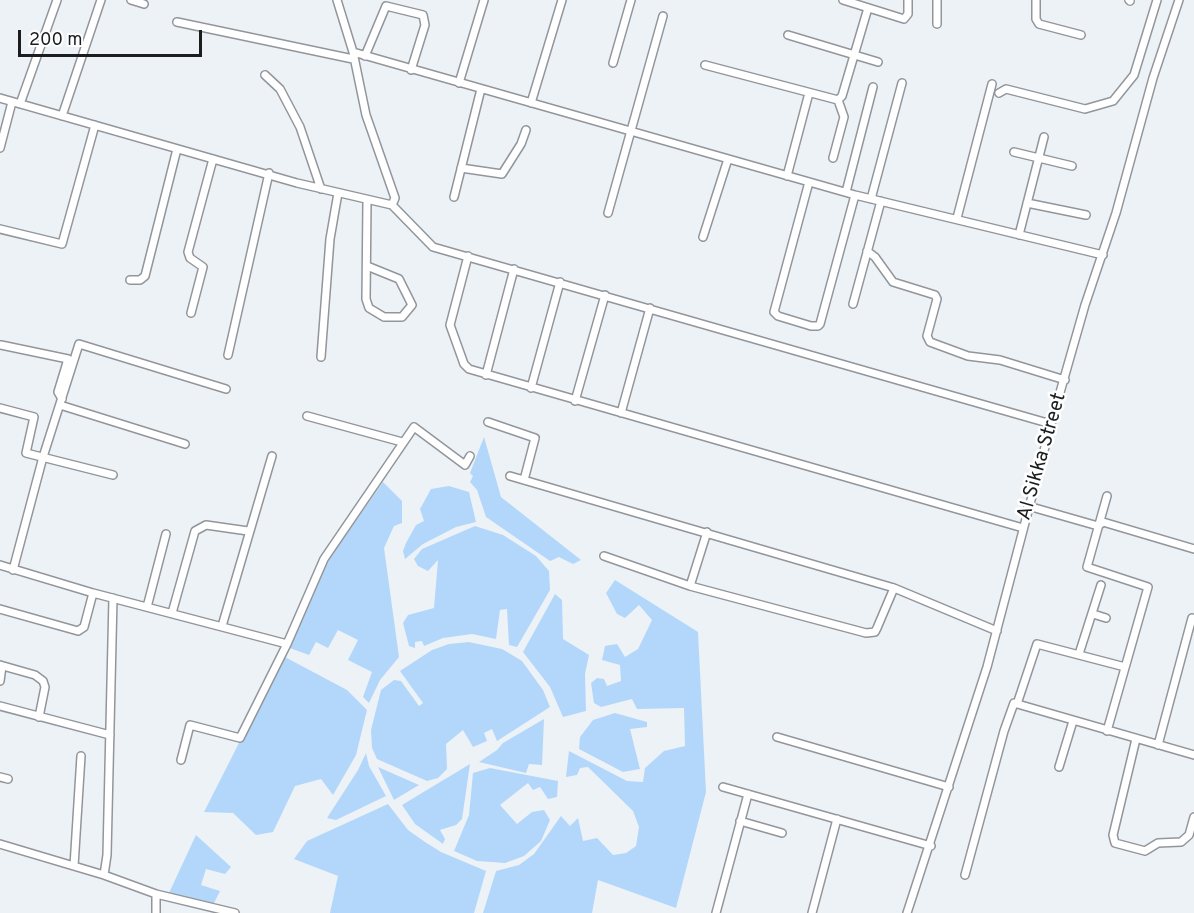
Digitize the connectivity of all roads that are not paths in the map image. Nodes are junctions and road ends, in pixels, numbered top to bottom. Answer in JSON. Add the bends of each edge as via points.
{"nodes":[{"id":1,"x":57,"y":0,"type":"edge"},
{"id":2,"x":101,"y":0,"type":"edge"},
{"id":3,"x":131,"y":0,"type":"edge"},
{"id":4,"x":337,"y":0,"type":"edge"},
{"id":5,"x":484,"y":0,"type":"edge"},
{"id":6,"x":562,"y":0,"type":"edge"},
{"id":7,"x":631,"y":0,"type":"edge"},
{"id":8,"x":843,"y":0,"type":"edge"},
{"id":9,"x":908,"y":0,"type":"edge"},
{"id":10,"x":937,"y":0,"type":"edge"},
{"id":11,"x":1036,"y":0,"type":"edge"},
{"id":12,"x":1158,"y":0,"type":"edge"},
{"id":13,"x":1179,"y":0,"type":"edge"},
{"id":14,"x":144,"y":4,"type":"dead end"},
{"id":15,"x":868,"y":8,"type":"junction"},
{"id":16,"x":663,"y":15,"type":"dead end"},
{"id":17,"x":177,"y":22,"type":"dead end"},
{"id":18,"x":937,"y":24,"type":"dead end"},
{"id":19,"x":788,"y":35,"type":"dead end"},
{"id":20,"x":1081,"y":35,"type":"dead end"},
{"id":21,"x":854,"y":55,"type":"junction"},
{"id":22,"x":353,"y":56,"type":"junction"},
{"id":23,"x":365,"y":56,"type":"junction"},
{"id":24,"x":878,"y":62,"type":"dead end"},
{"id":25,"x":614,"y":63,"type":"dead end"},
{"id":26,"x":705,"y":65,"type":"dead end"},
{"id":27,"x":411,"y":70,"type":"junction"},
{"id":28,"x":266,"y":75,"type":"dead end"},
{"id":29,"x":459,"y":83,"type":"junction"},
{"id":30,"x":902,"y":83,"type":"dead end"},
{"id":31,"x":992,"y":84,"type":"dead end"},
{"id":32,"x":873,"y":87,"type":"dead end"},
{"id":33,"x":481,"y":90,"type":"junction"},
{"id":34,"x":809,"y":93,"type":"junction"},
{"id":35,"x":999,"y":93,"type":"dead end"},
{"id":36,"x":0,"y":98,"type":"edge"},
{"id":37,"x":838,"y":100,"type":"junction"},
{"id":38,"x":16,"y":103,"type":"junction"},
{"id":39,"x":531,"y":103,"type":"junction"},
{"id":40,"x":62,"y":116,"type":"junction"},
{"id":41,"x":95,"y":125,"type":"junction"},
{"id":42,"x":526,"y":130,"type":"dead end"},
{"id":43,"x":631,"y":130,"type":"junction"},
{"id":44,"x":1044,"y":136,"type":"dead end"},
{"id":45,"x":0,"y":148,"type":"edge"},
{"id":46,"x":177,"y":149,"type":"junction"},
{"id":47,"x":1014,"y":152,"type":"dead end"},
{"id":48,"x":833,"y":158,"type":"dead end"},
{"id":49,"x":1038,"y":158,"type":"junction"},
{"id":50,"x":213,"y":159,"type":"junction"},
{"id":51,"x":728,"y":159,"type":"junction"},
{"id":52,"x":1072,"y":166,"type":"dead end"},
{"id":53,"x":461,"y":168,"type":"junction"},
{"id":54,"x":269,"y":173,"type":"junction"},
{"id":55,"x":787,"y":176,"type":"junction"},
{"id":56,"x":809,"y":182,"type":"junction"},
{"id":57,"x":321,"y":189,"type":"junction"},
{"id":58,"x":846,"y":192,"type":"junction"},
{"id":59,"x":338,"y":193,"type":"junction"},
{"id":60,"x":855,"y":195,"type":"junction"},
{"id":61,"x":454,"y":197,"type":"dead end"},
{"id":62,"x":871,"y":199,"type":"junction"},
{"id":63,"x":368,"y":201,"type":"junction"},
{"id":64,"x":880,"y":201,"type":"junction"},
{"id":65,"x":1027,"y":203,"type":"junction"},
{"id":66,"x":392,"y":205,"type":"junction"},
{"id":67,"x":608,"y":213,"type":"dead end"},
{"id":68,"x":1086,"y":215,"type":"dead end"},
{"id":69,"x":957,"y":218,"type":"junction"},
{"id":70,"x":0,"y":229,"type":"edge"},
{"id":71,"x":1019,"y":235,"type":"junction"},
{"id":72,"x":703,"y":237,"type":"dead end"},
{"id":73,"x":867,"y":251,"type":"junction"},
{"id":74,"x":1103,"y":255,"type":"junction"},
{"id":75,"x":468,"y":256,"type":"junction"},
{"id":76,"x":368,"y":266,"type":"junction"},
{"id":77,"x":514,"y":269,"type":"junction"},
{"id":78,"x":130,"y":280,"type":"dead end"},
{"id":79,"x":560,"y":282,"type":"junction"},
{"id":80,"x":605,"y":295,"type":"junction"},
{"id":81,"x":853,"y":304,"type":"dead end"},
{"id":82,"x":650,"y":308,"type":"junction"},
{"id":83,"x":191,"y":313,"type":"dead end"},
{"id":84,"x":1,"y":345,"type":"edge"},
{"id":85,"x":228,"y":355,"type":"dead end"},
{"id":86,"x":321,"y":357,"type":"dead end"},
{"id":87,"x":486,"y":375,"type":"junction"},
{"id":88,"x":1065,"y":380,"type":"junction"},
{"id":89,"x":531,"y":388,"type":"junction"},
{"id":90,"x":226,"y":389,"type":"dead end"},
{"id":91,"x":575,"y":401,"type":"junction"},
{"id":92,"x":61,"y":402,"type":"junction"},
{"id":93,"x":0,"y":408,"type":"edge"},
{"id":94,"x":621,"y":413,"type":"junction"},
{"id":95,"x":307,"y":416,"type":"dead end"},
{"id":96,"x":489,"y":422,"type":"dead end"},
{"id":97,"x":1051,"y":424,"type":"junction"},
{"id":98,"x":402,"y":442,"type":"junction"},
{"id":99,"x":185,"y":444,"type":"dead end"},
{"id":100,"x":272,"y":456,"type":"dead end"},
{"id":101,"x":470,"y":456,"type":"dead end"},
{"id":102,"x":43,"y":457,"type":"junction"},
{"id":103,"x":113,"y":475,"type":"dead end"},
{"id":104,"x":510,"y":476,"type":"dead end"},
{"id":105,"x":524,"y":480,"type":"junction"},
{"id":106,"x":1107,"y":496,"type":"dead end"},
{"id":107,"x":1031,"y":507,"type":"junction"},
{"id":108,"x":1098,"y":526,"type":"junction"},
{"id":109,"x":1023,"y":528,"type":"junction"},
{"id":110,"x":248,"y":531,"type":"junction"},
{"id":111,"x":707,"y":532,"type":"junction"},
{"id":112,"x":166,"y":534,"type":"dead end"},
{"id":113,"x":1194,"y":549,"type":"edge"},
{"id":114,"x":604,"y":556,"type":"dead end"},
{"id":115,"x":0,"y":565,"type":"edge"},
{"id":116,"x":12,"y":570,"type":"junction"},
{"id":117,"x":1101,"y":585,"type":"dead end"},
{"id":118,"x":690,"y":586,"type":"junction"},
{"id":119,"x":894,"y":588,"type":"junction"},
{"id":120,"x":93,"y":593,"type":"junction"},
{"id":121,"x":113,"y":598,"type":"junction"},
{"id":122,"x":147,"y":606,"type":"junction"},
{"id":123,"x":0,"y":609,"type":"edge"},
{"id":124,"x":172,"y":613,"type":"junction"},
{"id":125,"x":1093,"y":614,"type":"junction"},
{"id":126,"x":1106,"y":618,"type":"dead end"},
{"id":127,"x":1192,"y":618,"type":"dead end"},
{"id":128,"x":222,"y":626,"type":"junction"},
{"id":129,"x":997,"y":631,"type":"junction"},
{"id":130,"x":287,"y":644,"type":"junction"},
{"id":131,"x":1079,"y":654,"type":"junction"},
{"id":132,"x":1,"y":665,"type":"edge"},
{"id":133,"x":1125,"y":667,"type":"junction"},
{"id":134,"x":0,"y":681,"type":"edge"},
{"id":135,"x":1017,"y":704,"type":"junction"},
{"id":136,"x":0,"y":706,"type":"edge"},
{"id":137,"x":39,"y":717,"type":"junction"},
{"id":138,"x":1074,"y":721,"type":"junction"},
{"id":139,"x":1107,"y":731,"type":"junction"},
{"id":140,"x":110,"y":735,"type":"junction"},
{"id":141,"x":777,"y":737,"type":"dead end"},
{"id":142,"x":1136,"y":739,"type":"junction"},
{"id":143,"x":1158,"y":745,"type":"junction"},
{"id":144,"x":1194,"y":754,"type":"edge"},
{"id":145,"x":81,"y":756,"type":"dead end"},
{"id":146,"x":181,"y":760,"type":"dead end"},
{"id":147,"x":1059,"y":767,"type":"dead end"},
{"id":148,"x":723,"y":787,"type":"dead end"},
{"id":149,"x":949,"y":787,"type":"junction"},
{"id":150,"x":748,"y":794,"type":"junction"},
{"id":151,"x":1194,"y":818,"type":"edge"},
{"id":152,"x":837,"y":819,"type":"junction"},
{"id":153,"x":740,"y":821,"type":"junction"},
{"id":154,"x":783,"y":833,"type":"dead end"},
{"id":155,"x":0,"y":844,"type":"edge"},
{"id":156,"x":931,"y":846,"type":"junction"},
{"id":157,"x":74,"y":866,"type":"junction"},
{"id":158,"x":104,"y":875,"type":"junction"},
{"id":159,"x":965,"y":875,"type":"dead end"},
{"id":160,"x":156,"y":894,"type":"junction"},
{"id":161,"x":156,"y":913,"type":"edge"},
{"id":162,"x":235,"y":913,"type":"edge"},
{"id":163,"x":716,"y":913,"type":"edge"},
{"id":164,"x":812,"y":913,"type":"edge"},
{"id":165,"x":907,"y":913,"type":"edge"}],
"edges":[{"from":1,"to":38,"type":"street"},
{"from":2,"to":40,"type":"street"},
{"from":3,"to":14,"type":"street"},
{"from":4,"to":22,"type":"street"},
{"from":5,"to":29,"type":"street"},
{"from":6,"to":39,"type":"street"},
{"from":7,"to":25,"type":"street"},
{"from":8,"to":15,"type":"street"},
{"from":9,"to":15,"type":"street","via":[[904,19]]},
{"from":10,"to":18,"type":"street"},
{"from":11,"to":20,"type":"street","via":[[1039,24]]},
{"from":12,"to":35,"type":"street","via":[[1134,75],[1116,99],[1088,109],[1006,89]]},
{"from":13,"to":74,"type":"street","name":"Al Sikka Street"},
{"from":15,"to":21,"type":"street"},
{"from":16,"to":43,"type":"street"},
{"from":17,"to":22,"type":"street"},
{"from":19,"to":21,"type":"street"},
{"from":21,"to":24,"type":"street"},
{"from":21,"to":37,"type":"street","via":[[843,96]]},
{"from":22,"to":23,"type":"street"},
{"from":22,"to":66,"type":"street","via":[[366,115],[395,198]]},
{"from":23,"to":27,"type":"street"},
{"from":23,"to":27,"type":"street","via":[[386,6],[423,15],[425,25]]},
{"from":26,"to":34,"type":"street"},
{"from":27,"to":29,"type":"street"},
{"from":28,"to":57,"type":"street","via":[[280,90],[300,127]]},
{"from":29,"to":33,"type":"street"},
{"from":30,"to":62,"type":"street"},
{"from":31,"to":69,"type":"street"},
{"from":32,"to":58,"type":"street"},
{"from":33,"to":39,"type":"street"},
{"from":33,"to":53,"type":"street"},
{"from":34,"to":37,"type":"street"},
{"from":34,"to":55,"type":"street"},
{"from":36,"to":38,"type":"street"},
{"from":37,"to":48,"type":"street","via":[[844,117]]},
{"from":38,"to":40,"type":"street"},
{"from":38,"to":45,"type":"street"},
{"from":39,"to":43,"type":"street"},
{"from":40,"to":41,"type":"street"},
{"from":41,"to":46,"type":"street"},
{"from":41,"to":70,"type":"street","via":[[62,244]]},
{"from":42,"to":53,"type":"street","via":[[502,174]]},
{"from":43,"to":51,"type":"street"},
{"from":43,"to":67,"type":"street"},
{"from":44,"to":49,"type":"street"},
{"from":46,"to":50,"type":"street"},
{"from":46,"to":78,"type":"street","via":[[144,276]]},
{"from":47,"to":49,"type":"street"},
{"from":49,"to":52,"type":"street"},
{"from":49,"to":65,"type":"street"},
{"from":50,"to":54,"type":"street"},
{"from":50,"to":83,"type":"street","via":[[188,252],[203,267]]},
{"from":51,"to":55,"type":"street"},
{"from":51,"to":72,"type":"street"},
{"from":53,"to":61,"type":"street"},
{"from":54,"to":57,"type":"street"},
{"from":54,"to":85,"type":"street"},
{"from":55,"to":56,"type":"street"},
{"from":56,"to":58,"type":"street"},
{"from":56,"to":60,"type":"street","via":[[775,310],[778,316],[815,327],[820,324]]},
{"from":57,"to":59,"type":"street"},
{"from":58,"to":60,"type":"street"},
{"from":59,"to":63,"type":"street"},
{"from":59,"to":86,"type":"street","via":[[330,239]]},
{"from":60,"to":62,"type":"street"},
{"from":62,"to":64,"type":"street"},
{"from":63,"to":66,"type":"street"},
{"from":63,"to":76,"type":"street"},
{"from":64,"to":69,"type":"street"},
{"from":64,"to":73,"type":"street"},
{"from":65,"to":68,"type":"street"},
{"from":65,"to":71,"type":"street"},
{"from":66,"to":75,"type":"street","via":[[433,247]]},
{"from":69,"to":71,"type":"street"},
{"from":71,"to":74,"type":"street"},
{"from":73,"to":81,"type":"street"},
{"from":73,"to":88,"type":"street","via":[[893,282],[935,295],[927,336],[930,342],[968,356],[1000,360]]},
{"from":74,"to":88,"type":"street","name":"Al Sikka Street"},
{"from":75,"to":77,"type":"street"},
{"from":75,"to":87,"type":"street","via":[[450,325],[466,367]]},
{"from":76,"to":76,"type":"street","via":[[369,308],[384,317],[402,317],[412,305],[399,279]]},
{"from":77,"to":79,"type":"street"},
{"from":77,"to":87,"type":"street"},
{"from":79,"to":80,"type":"street"},
{"from":79,"to":89,"type":"street"},
{"from":80,"to":82,"type":"street"},
{"from":80,"to":91,"type":"street"},
{"from":82,"to":94,"type":"street"},
{"from":82,"to":97,"type":"street"},
{"from":84,"to":92,"type":"street","via":[[68,359],[58,392]]},
{"from":87,"to":89,"type":"street"},
{"from":88,"to":97,"type":"street","name":"Al Sikka Street"},
{"from":89,"to":91,"type":"street"},
{"from":90,"to":92,"type":"street","via":[[79,344]]},
{"from":91,"to":94,"type":"street"},
{"from":92,"to":99,"type":"street"},
{"from":92,"to":102,"type":"street"},
{"from":93,"to":102,"type":"street","via":[[34,417],[26,453]]},
{"from":94,"to":109,"type":"street"},
{"from":95,"to":98,"type":"street"},
{"from":96,"to":105,"type":"street","via":[[535,438]]},
{"from":97,"to":107,"type":"street","name":"Al Sikka Street"},
{"from":98,"to":101,"type":"street","via":[[414,427],[465,465]]},
{"from":98,"to":130,"type":"street","via":[[324,559]]},
{"from":100,"to":110,"type":"street"},
{"from":102,"to":103,"type":"street"},
{"from":102,"to":116,"type":"street"},
{"from":104,"to":105,"type":"street"},
{"from":105,"to":111,"type":"street"},
{"from":106,"to":108,"type":"street"},
{"from":107,"to":108,"type":"street"},
{"from":107,"to":109,"type":"street","name":"Al Sikka Street"},
{"from":108,"to":113,"type":"street","via":[[1103,522]]},
{"from":108,"to":133,"type":"street","via":[[1087,567],[1148,587]]},
{"from":109,"to":129,"type":"street","name":"Al Sikka Street"},
{"from":110,"to":124,"type":"street","via":[[206,525],[195,531]]},
{"from":110,"to":128,"type":"street"},
{"from":111,"to":118,"type":"street"},
{"from":111,"to":119,"type":"street"},
{"from":112,"to":122,"type":"street"},
{"from":114,"to":118,"type":"street"},
{"from":115,"to":116,"type":"street"},
{"from":116,"to":120,"type":"street"},
{"from":117,"to":125,"type":"street"},
{"from":118,"to":119,"type":"street","via":[[870,633],[877,628]]},
{"from":119,"to":129,"type":"street"},
{"from":120,"to":121,"type":"street"},
{"from":120,"to":123,"type":"street","via":[[84,627],[78,631]]},
{"from":121,"to":122,"type":"street"},
{"from":121,"to":140,"type":"street"},
{"from":122,"to":124,"type":"street"},
{"from":124,"to":128,"type":"street"},
{"from":125,"to":126,"type":"street"},
{"from":125,"to":131,"type":"street"},
{"from":127,"to":143,"type":"street"},
{"from":128,"to":130,"type":"street"},
{"from":129,"to":149,"type":"street","name":"Al Sikka Street"},
{"from":130,"to":146,"type":"street","via":[[240,738],[190,725]]},
{"from":131,"to":133,"type":"street"},
{"from":131,"to":135,"type":"street","via":[[1037,644]]},
{"from":132,"to":134,"type":"street"},
{"from":132,"to":137,"type":"street","via":[[44,681]]},
{"from":133,"to":139,"type":"street"},
{"from":135,"to":138,"type":"street"},
{"from":135,"to":159,"type":"street","via":[[1011,705]]},
{"from":136,"to":137,"type":"street"},
{"from":137,"to":140,"type":"street"},
{"from":138,"to":139,"type":"street"},
{"from":138,"to":147,"type":"street"},
{"from":139,"to":142,"type":"street"},
{"from":140,"to":158,"type":"street"},
{"from":141,"to":149,"type":"street"},
{"from":142,"to":143,"type":"street"},
{"from":142,"to":151,"type":"street","via":[[1113,835],[1115,843],[1145,851],[1158,843],[1181,842]]},
{"from":143,"to":144,"type":"street"},
{"from":145,"to":157,"type":"street"},
{"from":148,"to":150,"type":"street"},
{"from":149,"to":156,"type":"street","name":"Al Sikka Street"},
{"from":150,"to":152,"type":"street"},
{"from":150,"to":153,"type":"street"},
{"from":152,"to":156,"type":"street"},
{"from":152,"to":164,"type":"street"},
{"from":153,"to":154,"type":"street"},
{"from":153,"to":163,"type":"street"},
{"from":155,"to":157,"type":"street"},
{"from":156,"to":165,"type":"street","name":"Al Sikka Street"},
{"from":157,"to":158,"type":"street"},
{"from":158,"to":160,"type":"street"},
{"from":160,"to":161,"type":"street"},
{"from":160,"to":162,"type":"street"}]}
